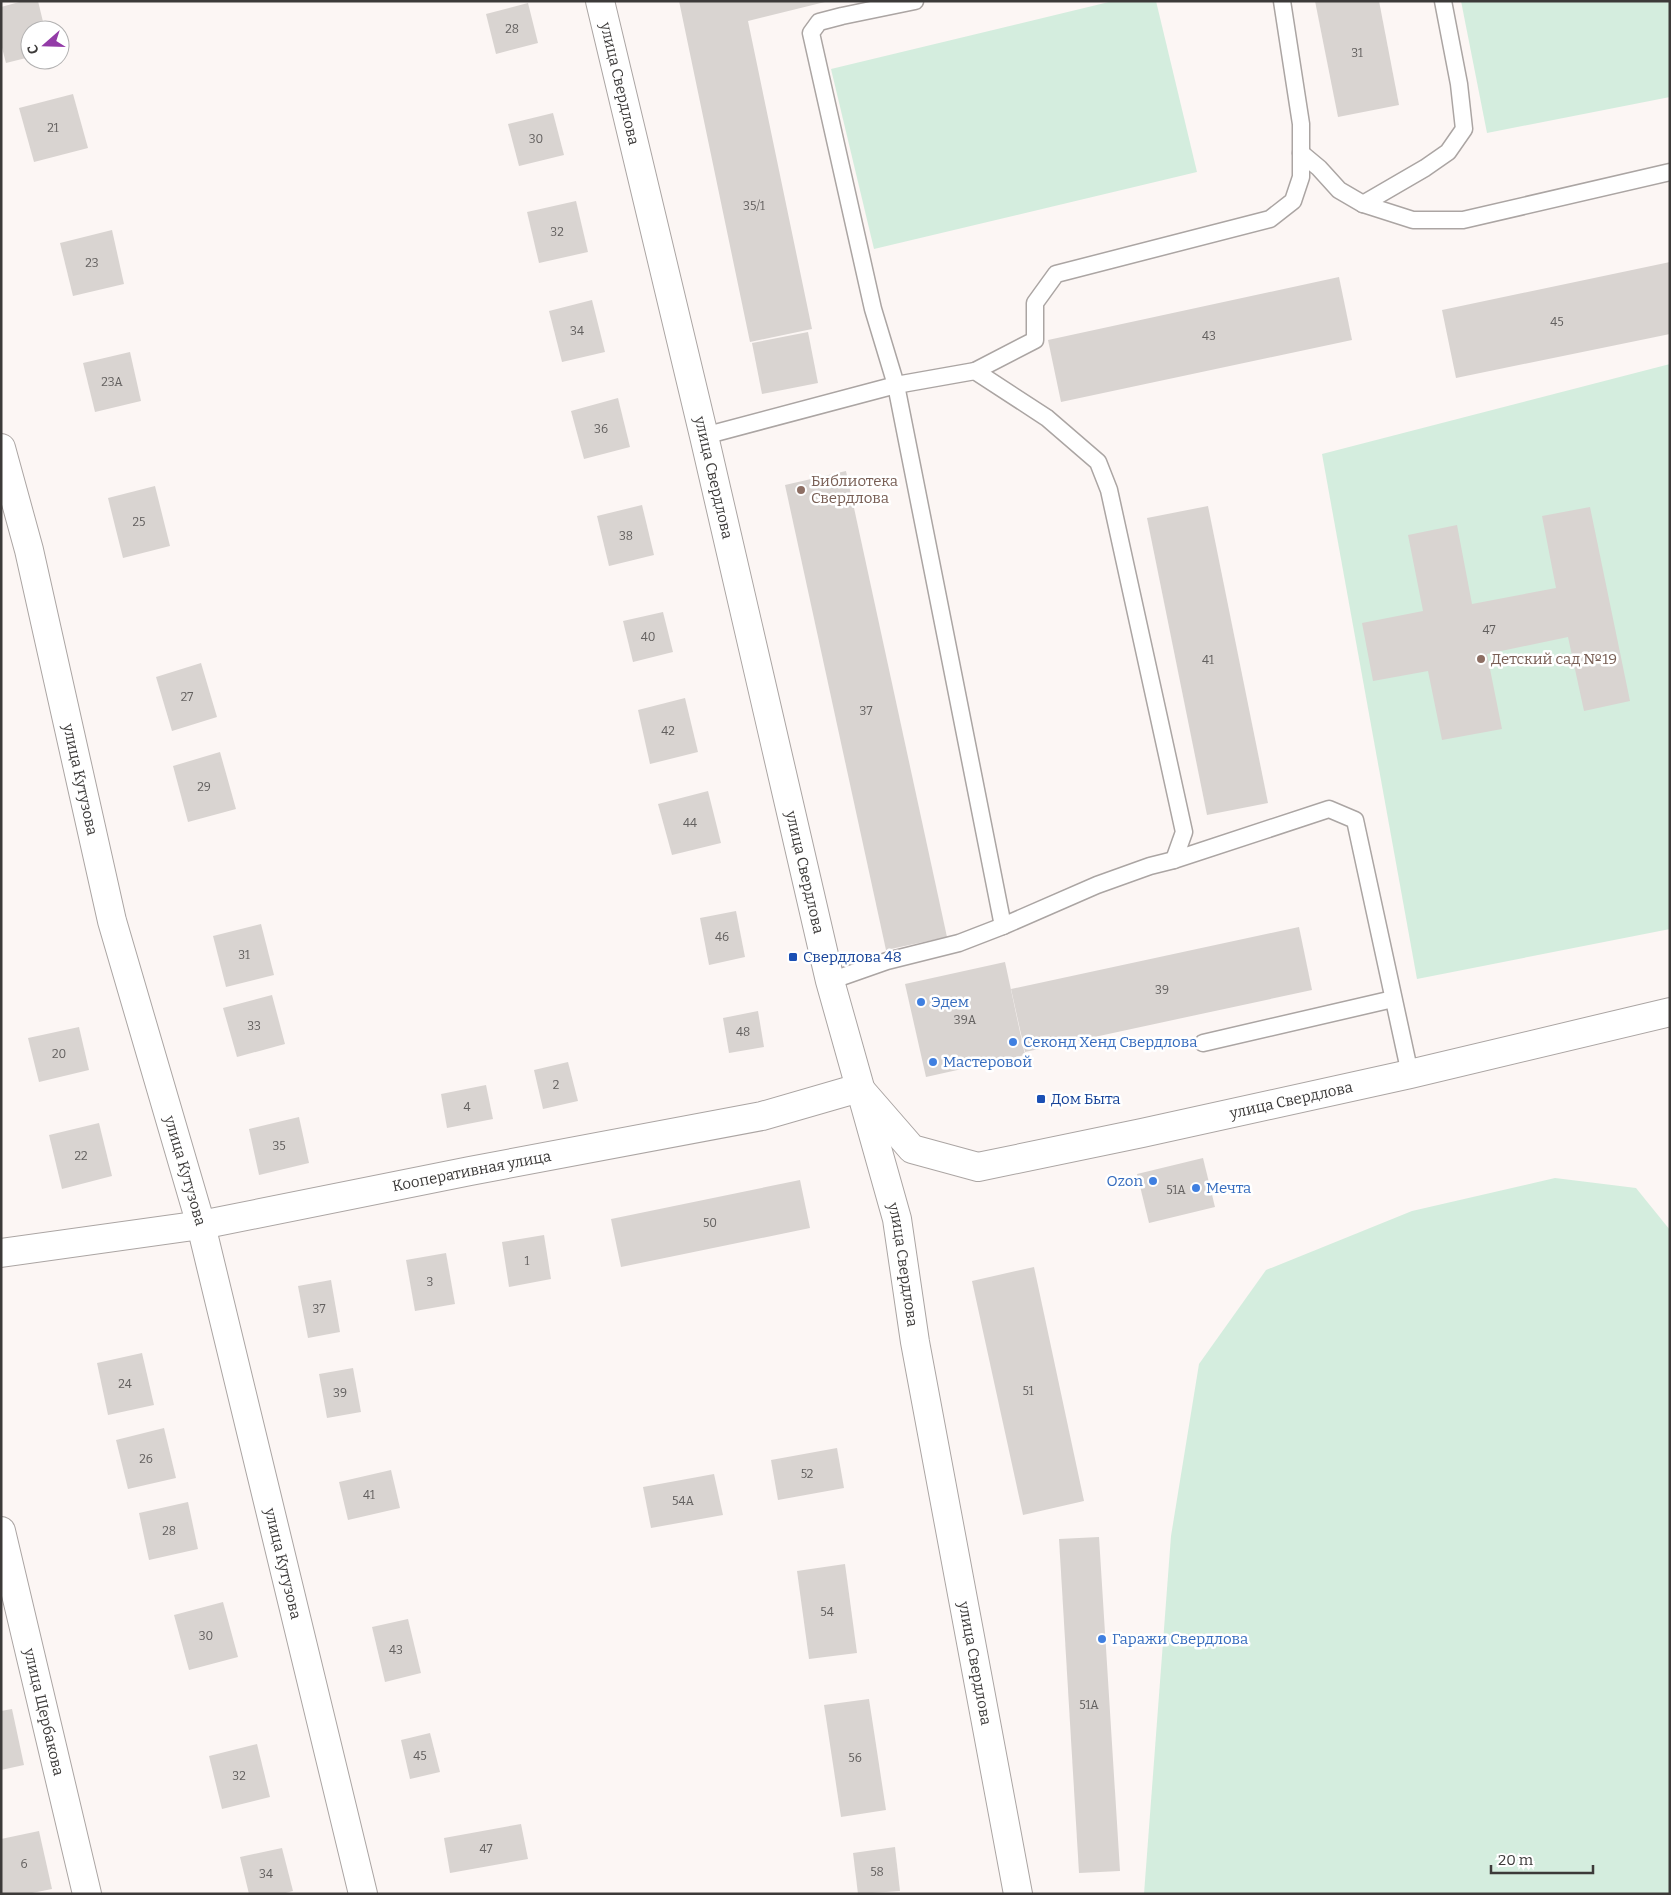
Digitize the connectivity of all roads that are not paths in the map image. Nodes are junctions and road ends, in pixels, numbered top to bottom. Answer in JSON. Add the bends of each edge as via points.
{"nodes":[{"id":1,"x":600,"y":1,"type":"edge"},
{"id":2,"x":915,"y":1,"type":"edge"},
{"id":3,"x":1282,"y":1,"type":"edge"},
{"id":4,"x":1443,"y":1,"type":"edge"},
{"id":5,"x":1301,"y":153,"type":"junction"},
{"id":6,"x":1670,"y":172,"type":"edge"},
{"id":7,"x":1364,"y":204,"type":"junction"},
{"id":8,"x":975,"y":371,"type":"junction"},
{"id":9,"x":896,"y":385,"type":"junction"},
{"id":10,"x":704,"y":436,"type":"junction"},
{"id":11,"x":1,"y":448,"type":"edge"},
{"id":12,"x":1174,"y":860,"type":"junction"},
{"id":13,"x":1003,"y":926,"type":"junction"},
{"id":14,"x":830,"y":981,"type":"junction"},
{"id":15,"x":1393,"y":998,"type":"junction"},
{"id":16,"x":1670,"y":1012,"type":"edge"},
{"id":17,"x":1203,"y":1043,"type":"dead end"},
{"id":18,"x":1410,"y":1074,"type":"junction"},
{"id":19,"x":859,"y":1088,"type":"junction"},
{"id":20,"x":201,"y":1225,"type":"junction"},
{"id":21,"x":1,"y":1253,"type":"edge"},
{"id":22,"x":1,"y":1531,"type":"edge"},
{"id":23,"x":87,"y":1894,"type":"edge"},
{"id":24,"x":363,"y":1894,"type":"edge"},
{"id":25,"x":1018,"y":1894,"type":"edge"}],
"edges":[{"from":1,"to":10,"type":"street","name":"улица Свердлова"},
{"from":2,"to":9,"type":"lane","via":[[819,22],[811,33],[872,309]]},
{"from":3,"to":5,"type":"lane","via":[[1301,124]]},
{"from":4,"to":7,"type":"lane","via":[[1464,129],[1448,152]]},
{"from":5,"to":7,"type":"lane","via":[[1340,190]]},
{"from":5,"to":8,"type":"lane","via":[[1301,177],[1293,201],[1270,219],[1056,274],[1035,303],[1035,340]]},
{"from":6,"to":7,"type":"lane","via":[[1463,220],[1413,220]]},
{"from":8,"to":9,"type":"lane"},
{"from":8,"to":12,"type":"lane","via":[[1047,418],[1098,462],[1109,490],[1184,832]]},
{"from":9,"to":10,"type":"lane"},
{"from":9,"to":13,"type":"lane"},
{"from":10,"to":14,"type":"street","name":"улица Свердлова"},
{"from":11,"to":20,"type":"street","name":"улица Кутузова","via":[[29,550],[112,921]]},
{"from":12,"to":13,"type":"lane","via":[[1097,885]]},
{"from":12,"to":15,"type":"lane","via":[[1329,809],[1355,820]]},
{"from":13,"to":14,"type":"lane","via":[[959,943],[887,961]]},
{"from":14,"to":19,"type":"street","name":"улица Свердлова"},
{"from":15,"to":17,"type":"lane"},
{"from":15,"to":18,"type":"lane"},
{"from":16,"to":18,"type":"street","name":"улица Свердлова"},
{"from":18,"to":19,"type":"street","name":"улица Свердлова","via":[[978,1167],[912,1149]]},
{"from":19,"to":20,"type":"street","name":"Кооперативная улица","via":[[762,1116]]},
{"from":19,"to":25,"type":"street","name":"улица Свердлова","via":[[897,1219],[915,1342]]},
{"from":20,"to":21,"type":"street","name":"Кооперативная улица"},
{"from":20,"to":24,"type":"street","name":"улица Кутузова"},
{"from":22,"to":23,"type":"street","name":"улица Щербакова"}]}
